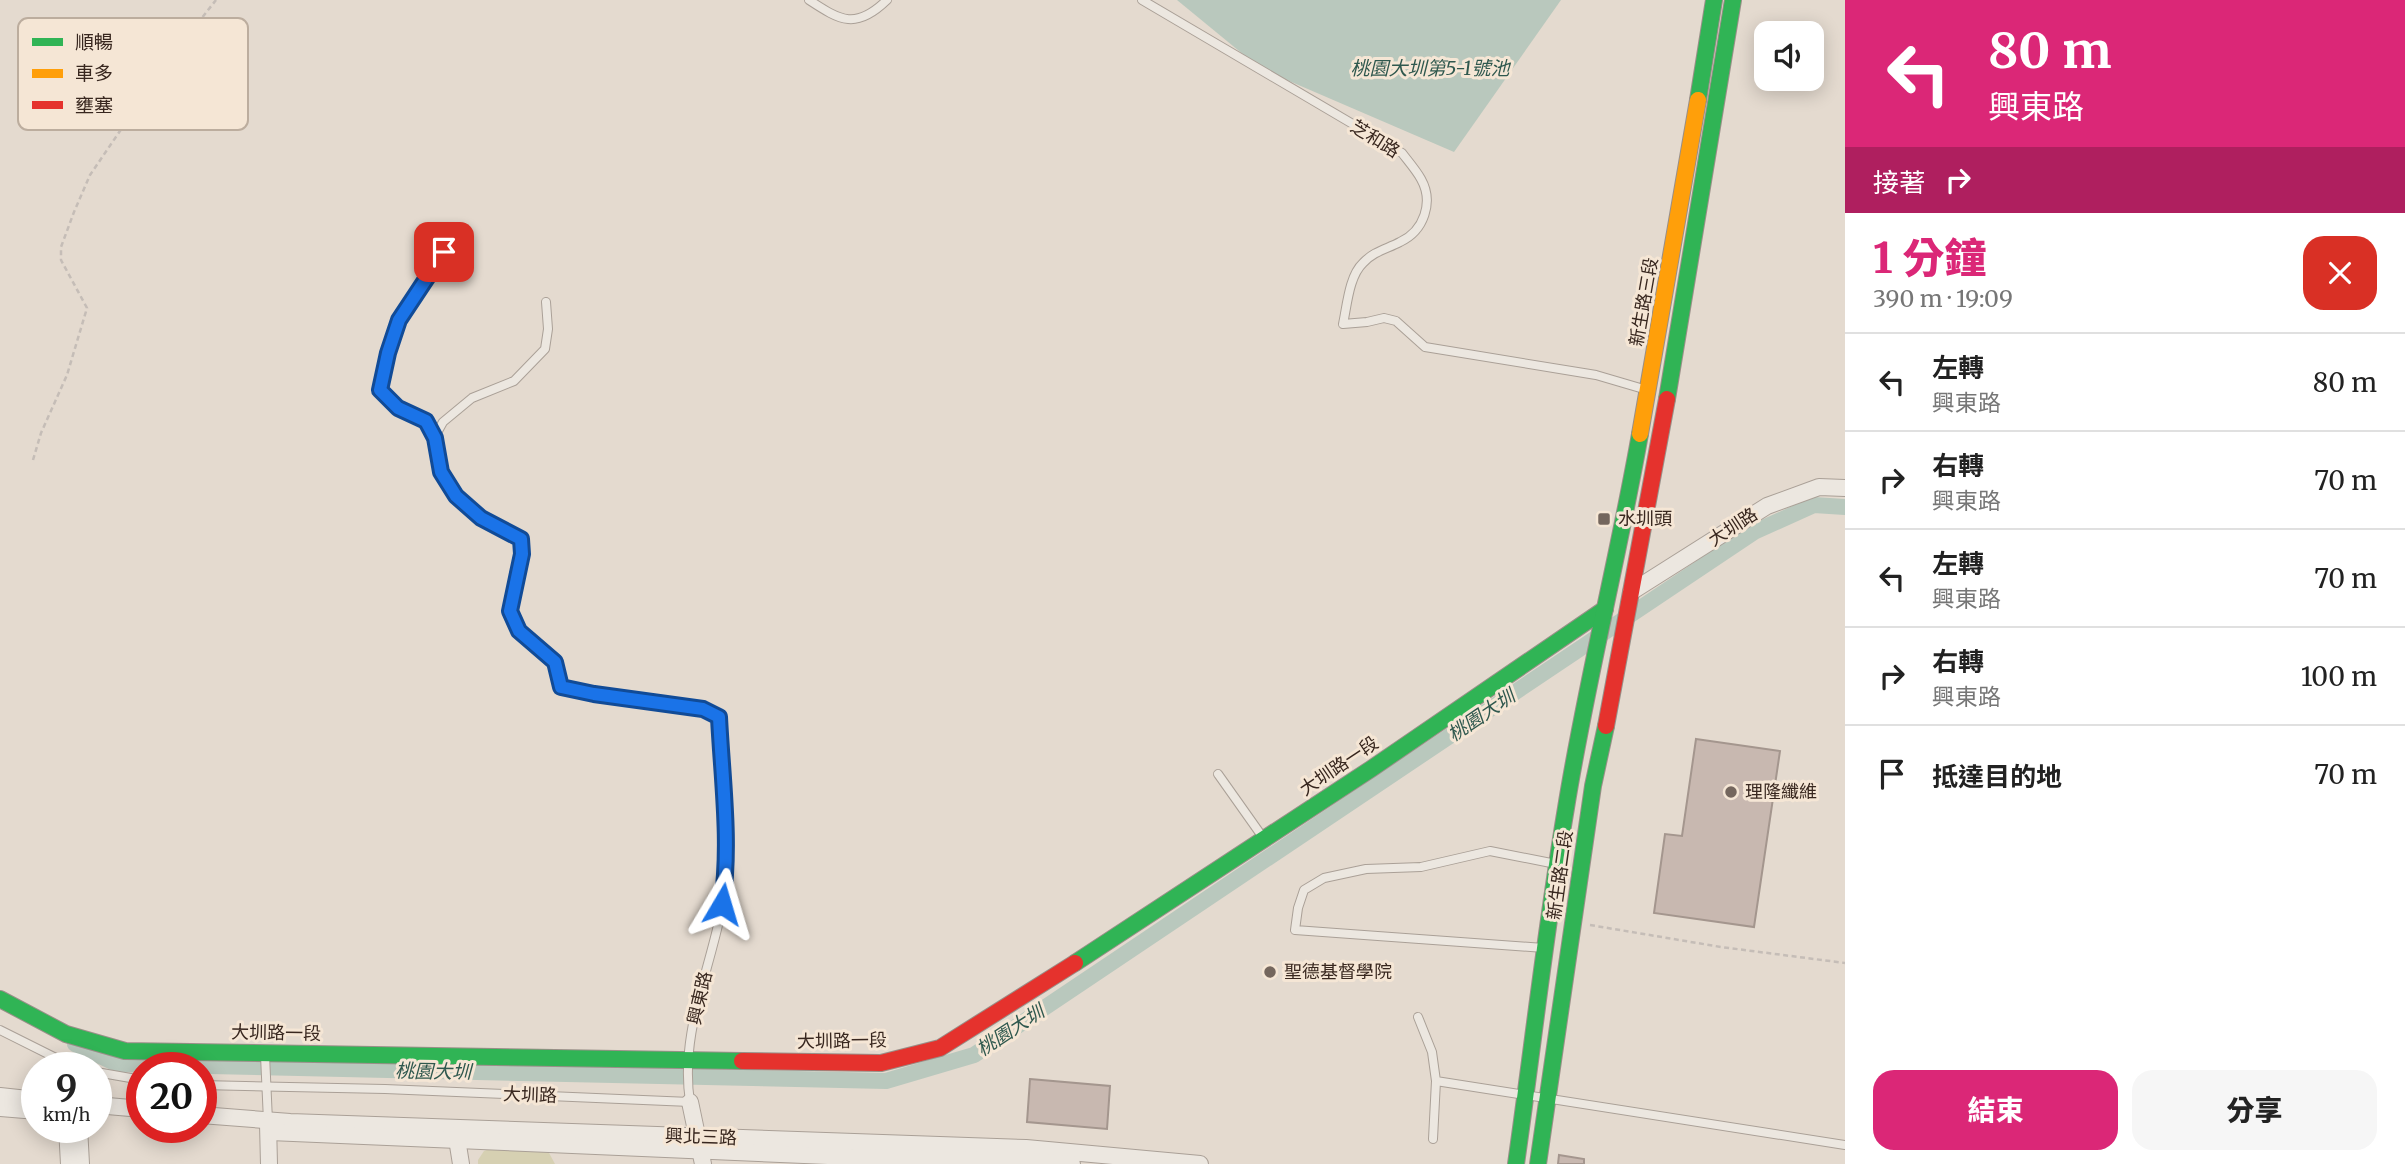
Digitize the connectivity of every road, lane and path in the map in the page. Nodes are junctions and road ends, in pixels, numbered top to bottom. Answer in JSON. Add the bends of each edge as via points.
{"nodes":[{"id":1,"x":216,"y":0,"type":"edge"},
{"id":2,"x":809,"y":0,"type":"edge"},
{"id":3,"x":887,"y":0,"type":"edge"},
{"id":4,"x":1142,"y":0,"type":"edge"},
{"id":5,"x":1714,"y":0,"type":"edge"},
{"id":6,"x":1733,"y":0,"type":"edge"},
{"id":7,"x":202,"y":18,"type":"edge"},
{"id":8,"x":121,"y":130,"type":"edge"},
{"id":9,"x":444,"y":252,"type":"dead end"},
{"id":10,"x":546,"y":302,"type":"dead end"},
{"id":11,"x":1648,"y":391,"type":"junction"},
{"id":12,"x":435,"y":438,"type":"junction"},
{"id":13,"x":33,"y":460,"type":"dead end"},
{"id":14,"x":1845,"y":488,"type":"edge"},
{"id":15,"x":1631,"y":593,"type":"junction"},
{"id":16,"x":1605,"y":609,"type":"junction"},
{"id":17,"x":1218,"y":774,"type":"dead end"},
{"id":18,"x":1264,"y":839,"type":"junction"},
{"id":19,"x":1559,"y":865,"type":"junction"},
{"id":20,"x":1573,"y":922,"type":"junction"},
{"id":21,"x":1547,"y":949,"type":"junction"},
{"id":22,"x":1845,"y":963,"type":"edge"},
{"id":23,"x":0,"y":999,"type":"edge"},
{"id":24,"x":1419,"y":1017,"type":"dead end"},
{"id":25,"x":0,"y":1030,"type":"edge"},
{"id":26,"x":44,"y":1052,"type":"edge"},
{"id":27,"x":265,"y":1052,"type":"junction"},
{"id":28,"x":689,"y":1060,"type":"junction"},
{"id":29,"x":1436,"y":1080,"type":"junction"},
{"id":30,"x":217,"y":1085,"type":"edge"},
{"id":31,"x":266,"y":1087,"type":"junction"},
{"id":32,"x":1527,"y":1095,"type":"junction"},
{"id":33,"x":0,"y":1096,"type":"edge"},
{"id":34,"x":690,"y":1097,"type":"junction"},
{"id":35,"x":1549,"y":1097,"type":"junction"},
{"id":36,"x":21,"y":1098,"type":"edge"},
{"id":37,"x":0,"y":1108,"type":"edge"},
{"id":38,"x":21,"y":1110,"type":"edge"},
{"id":39,"x":217,"y":1118,"type":"edge"},
{"id":40,"x":217,"y":1126,"type":"edge"},
{"id":41,"x":268,"y":1127,"type":"junction"},
{"id":42,"x":462,"y":1136,"type":"junction"},
{"id":43,"x":1433,"y":1139,"type":"dead end"},
{"id":44,"x":68,"y":1143,"type":"edge"},
{"id":45,"x":79,"y":1143,"type":"edge"},
{"id":46,"x":1845,"y":1145,"type":"edge"},
{"id":47,"x":701,"y":1150,"type":"edge"},
{"id":48,"x":851,"y":1155,"type":"edge"},
{"id":49,"x":69,"y":1164,"type":"edge"},
{"id":50,"x":80,"y":1164,"type":"edge"},
{"id":51,"x":269,"y":1164,"type":"edge"},
{"id":52,"x":461,"y":1164,"type":"edge"},
{"id":53,"x":471,"y":1164,"type":"edge"},
{"id":54,"x":1072,"y":1164,"type":"edge"},
{"id":55,"x":1200,"y":1164,"type":"edge"},
{"id":56,"x":1516,"y":1164,"type":"edge"},
{"id":57,"x":1538,"y":1164,"type":"edge"}],
"edges":[{"from":1,"to":7,"type":"path"},
{"from":2,"to":3,"type":"lane","via":[[852,21]]},
{"from":4,"to":11,"type":"lane","name":"芝和路","via":[[1402,153],[1422,180],[1428,205],[1423,221],[1403,241],[1376,251],[1360,264],[1343,324],[1384,318],[1396,321],[1425,347],[1596,375]]},
{"from":5,"to":11,"type":"main road","name":"新生路三段"},
{"from":6,"to":15,"type":"main road"},
{"from":8,"to":13,"type":"path","via":[[90,175],[61,247],[61,260],[87,308],[67,375]]},
{"from":9,"to":12,"type":"lane","via":[[399,320],[380,390],[398,408],[426,421]]},
{"from":10,"to":12,"type":"lane","via":[[545,349],[513,381],[472,398],[443,422]]},
{"from":11,"to":16,"type":"main road","name":"新生路三段"},
{"from":12,"to":28,"type":"lane","name":"興東路","via":[[441,472],[456,496],[481,518],[521,539],[510,611],[519,631],[555,662],[561,687],[703,709],[719,717],[726,876],[695,1012]]},
{"from":14,"to":15,"type":"street","name":"大圳路","via":[[1819,487],[1767,506]]},
{"from":15,"to":20,"type":"main road","name":"新生路二段","via":[[1593,786]]},
{"from":16,"to":18,"type":"main road","name":"大圳路一段"},
{"from":16,"to":19,"type":"main road","name":"新生路二段"},
{"from":17,"to":18,"type":"lane"},
{"from":18,"to":28,"type":"main road","name":"大圳路一段","via":[[940,1048],[881,1063]]},
{"from":19,"to":21,"type":"main road","name":"新生路二段"},
{"from":19,"to":21,"type":"lane","via":[[1490,851],[1421,867],[1366,869],[1324,878],[1304,890],[1295,930]]},
{"from":20,"to":22,"type":"path"},
{"from":20,"to":35,"type":"main road","name":"新生路二段"},
{"from":21,"to":32,"type":"main road","name":"新生路二段"},
{"from":23,"to":27,"type":"main road","name":"大圳路一段","via":[[66,1034],[125,1051]]},
{"from":24,"to":29,"type":"lane"},
{"from":25,"to":26,"type":"lane"},
{"from":27,"to":28,"type":"main road","name":"大圳路一段"},
{"from":27,"to":31,"type":"lane"},
{"from":28,"to":34,"type":"lane"},
{"from":29,"to":32,"type":"lane"},
{"from":29,"to":43,"type":"lane"},
{"from":30,"to":31,"type":"lane","name":"大圳路"},
{"from":31,"to":34,"type":"lane","name":"大圳路"},
{"from":31,"to":41,"type":"lane"},
{"from":32,"to":35,"type":"lane"},
{"from":32,"to":56,"type":"main road","name":"新生路二段"},
{"from":33,"to":36,"type":"street"},
{"from":34,"to":47,"type":"street"},
{"from":35,"to":46,"type":"lane"},
{"from":35,"to":57,"type":"main road","name":"新生路二段"},
{"from":37,"to":38,"type":"street"},
{"from":39,"to":41,"type":"street"},
{"from":40,"to":41,"type":"street"},
{"from":41,"to":42,"type":"street"},
{"from":41,"to":51,"type":"street"},
{"from":42,"to":47,"type":"street"},
{"from":42,"to":52,"type":"street"},
{"from":42,"to":53,"type":"street"},
{"from":44,"to":49,"type":"street"},
{"from":45,"to":50,"type":"street"},
{"from":47,"to":48,"type":"street"},
{"from":48,"to":54,"type":"street"},
{"from":48,"to":55,"type":"street","via":[[1026,1149]]}]}
